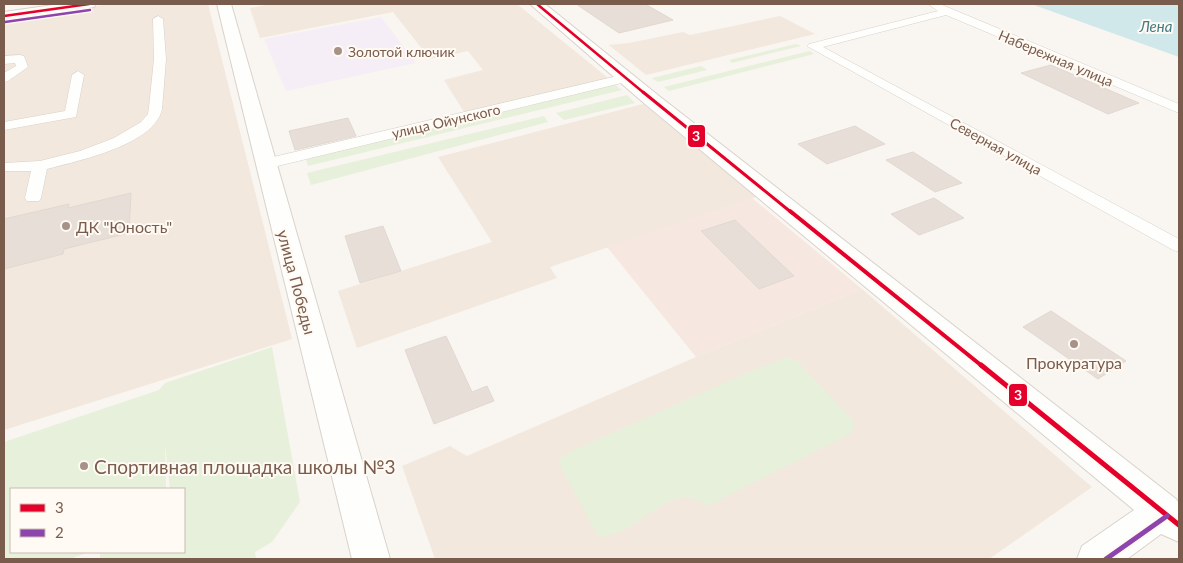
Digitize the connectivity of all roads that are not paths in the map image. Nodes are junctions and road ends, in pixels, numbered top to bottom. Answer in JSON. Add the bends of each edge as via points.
{"nodes":[{"id":1,"x":89,"y":4,"type":"edge"},
{"id":2,"x":224,"y":4,"type":"edge"},
{"id":3,"x":537,"y":4,"type":"edge"},
{"id":4,"x":933,"y":4,"type":"edge"},
{"id":5,"x":947,"y":12,"type":"junction"},
{"id":6,"x":4,"y":16,"type":"edge"},
{"id":7,"x":158,"y":19,"type":"dead end"},
{"id":8,"x":4,"y":60,"type":"edge"},
{"id":9,"x":78,"y":76,"type":"dead end"},
{"id":10,"x":4,"y":78,"type":"edge"},
{"id":11,"x":626,"y":78,"type":"junction"},
{"id":12,"x":1179,"y":110,"type":"edge"},
{"id":13,"x":4,"y":126,"type":"edge"},
{"id":14,"x":265,"y":164,"type":"junction"},
{"id":15,"x":40,"y":166,"type":"junction"},
{"id":16,"x":4,"y":167,"type":"edge"},
{"id":17,"x":33,"y":198,"type":"dead end"},
{"id":18,"x":1179,"y":246,"type":"edge"},
{"id":19,"x":1171,"y":518,"type":"edge"},
{"id":20,"x":371,"y":559,"type":"edge"},
{"id":21,"x":1096,"y":559,"type":"edge"}],
"edges":[{"from":1,"to":6,"type":"main road"},
{"from":2,"to":14,"type":"main road","name":"улица Победы"},
{"from":3,"to":11,"type":"main road"},
{"from":4,"to":5,"type":"street","name":"Набережная улица"},
{"from":5,"to":12,"type":"street","name":"Набережная улица"},
{"from":5,"to":18,"type":"street","name":"Северная улица","via":[[813,46]]},
{"from":7,"to":15,"type":"street","via":[[161,68],[154,114],[140,129],[118,141],[84,155]]},
{"from":8,"to":10,"type":"street","via":[[20,59],[22,67]]},
{"from":9,"to":13,"type":"street","via":[[71,114]]},
{"from":11,"to":14,"type":"street","name":"улица Ойунского"},
{"from":11,"to":19,"type":"main road"},
{"from":14,"to":20,"type":"main road","name":"улица Победы"},
{"from":15,"to":16,"type":"street"},
{"from":15,"to":17,"type":"street"},
{"from":19,"to":21,"type":"main road"}]}
